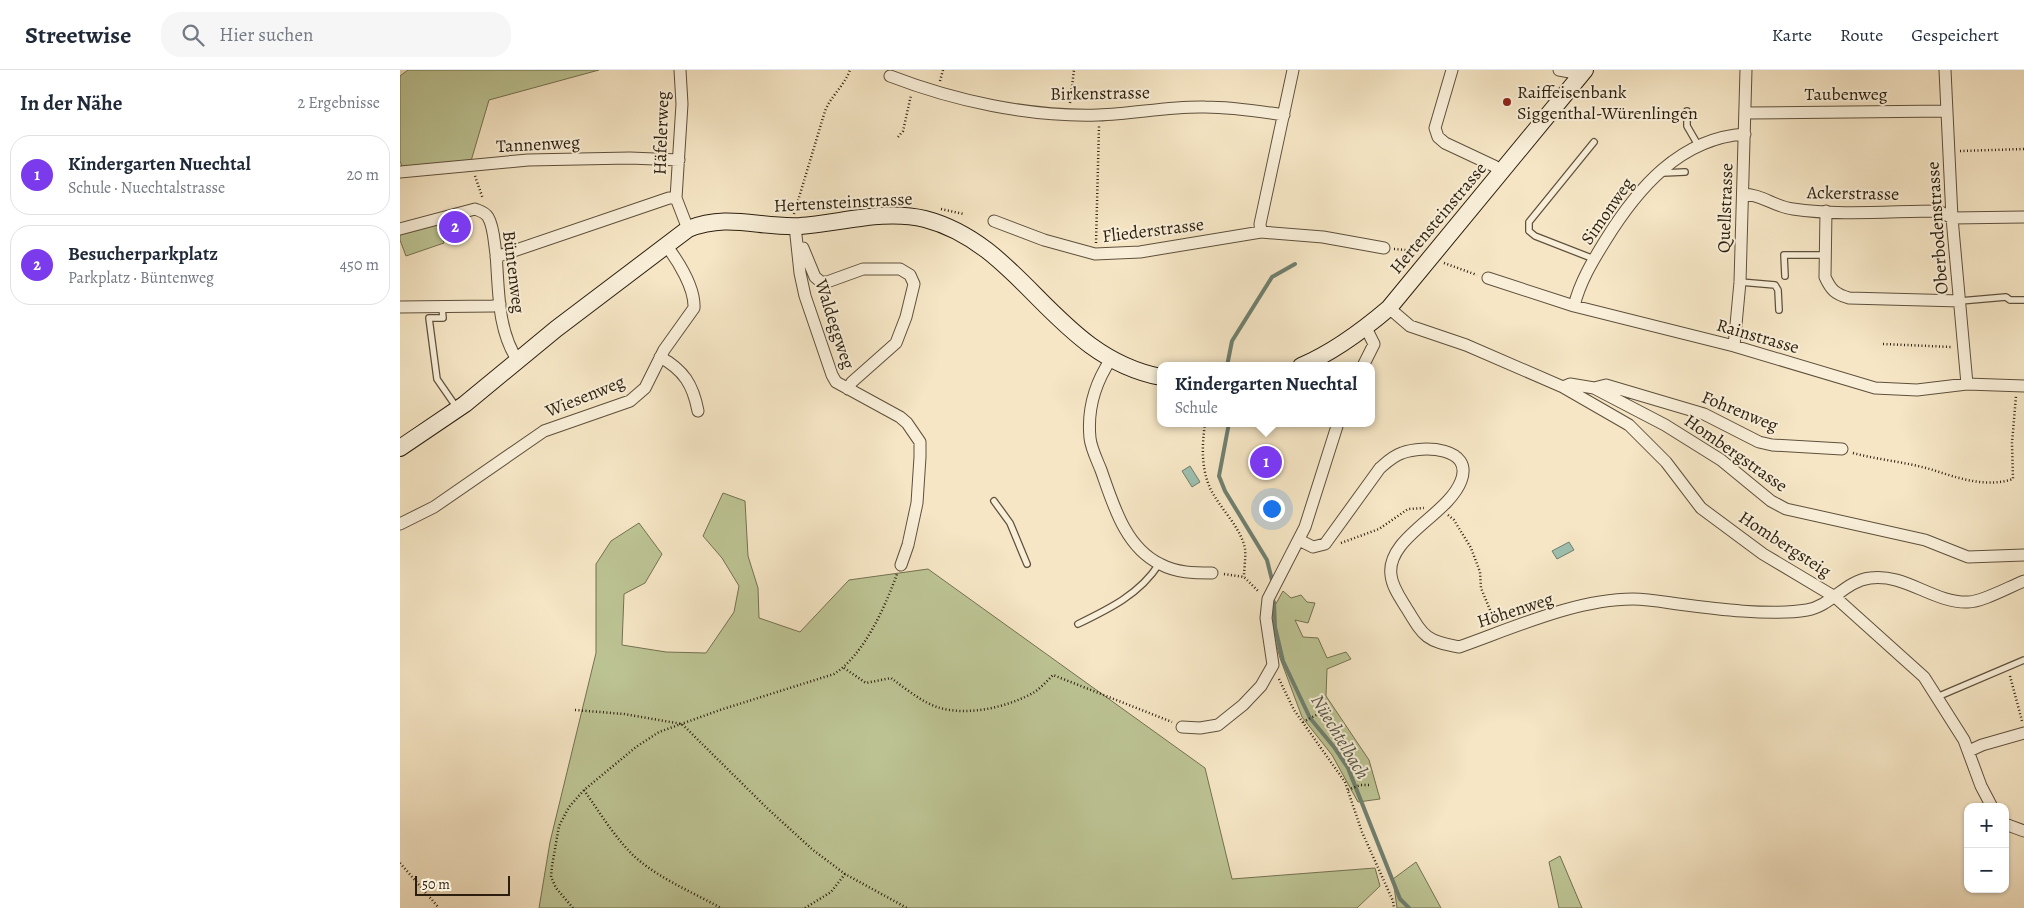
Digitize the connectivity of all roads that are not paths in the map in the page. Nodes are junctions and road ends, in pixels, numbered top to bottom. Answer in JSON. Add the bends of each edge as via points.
{"nodes":[{"id":1,"x":680,"y":70,"type":"edge"},
{"id":2,"x":1293,"y":70,"type":"edge"},
{"id":3,"x":1452,"y":70,"type":"edge"},
{"id":4,"x":1560,"y":70,"type":"edge"},
{"id":5,"x":1746,"y":70,"type":"edge"},
{"id":6,"x":1945,"y":70,"type":"edge"},
{"id":7,"x":1581,"y":74,"type":"edge"},
{"id":8,"x":890,"y":76,"type":"dead end"},
{"id":9,"x":1687,"y":111,"type":"dead end"},
{"id":10,"x":1946,"y":111,"type":"junction"},
{"id":11,"x":1746,"y":112,"type":"junction"},
{"id":12,"x":1284,"y":116,"type":"junction"},
{"id":13,"x":1745,"y":134,"type":"junction"},
{"id":14,"x":1594,"y":142,"type":"dead end"},
{"id":15,"x":1698,"y":146,"type":"junction"},
{"id":16,"x":679,"y":160,"type":"junction"},
{"id":17,"x":400,"y":172,"type":"edge"},
{"id":18,"x":1502,"y":172,"type":"junction"},
{"id":19,"x":1685,"y":172,"type":"dead end"},
{"id":20,"x":1656,"y":175,"type":"junction"},
{"id":21,"x":1743,"y":194,"type":"junction"},
{"id":22,"x":676,"y":198,"type":"junction"},
{"id":23,"x":1826,"y":211,"type":"junction"},
{"id":24,"x":2024,"y":216,"type":"edge"},
{"id":25,"x":1952,"y":218,"type":"junction"},
{"id":26,"x":994,"y":221,"type":"dead end"},
{"id":27,"x":795,"y":226,"type":"junction"},
{"id":28,"x":400,"y":229,"type":"edge"},
{"id":29,"x":688,"y":229,"type":"junction"},
{"id":30,"x":1261,"y":232,"type":"junction"},
{"id":31,"x":666,"y":245,"type":"junction"},
{"id":32,"x":798,"y":248,"type":"junction"},
{"id":33,"x":1384,"y":248,"type":"road end"},
{"id":34,"x":1826,"y":255,"type":"junction"},
{"id":35,"x":496,"y":257,"type":"junction"},
{"id":36,"x":1594,"y":259,"type":"junction"},
{"id":37,"x":1785,"y":276,"type":"dead end"},
{"id":38,"x":1488,"y":278,"type":"road end"},
{"id":39,"x":1740,"y":282,"type":"junction"},
{"id":40,"x":2024,"y":300,"type":"edge"},
{"id":41,"x":1960,"y":301,"type":"junction"},
{"id":42,"x":500,"y":304,"type":"junction"},
{"id":43,"x":1574,"y":306,"type":"junction"},
{"id":44,"x":400,"y":307,"type":"edge"},
{"id":45,"x":442,"y":307,"type":"junction"},
{"id":46,"x":1389,"y":308,"type":"junction"},
{"id":47,"x":1779,"y":310,"type":"dead end"},
{"id":48,"x":1366,"y":328,"type":"junction"},
{"id":49,"x":1734,"y":346,"type":"junction"},
{"id":50,"x":660,"y":357,"type":"junction"},
{"id":51,"x":1111,"y":359,"type":"junction"},
{"id":52,"x":518,"y":361,"type":"junction"},
{"id":53,"x":1310,"y":362,"type":"edge"},
{"id":54,"x":1364,"y":362,"type":"edge"},
{"id":55,"x":1157,"y":375,"type":"edge"},
{"id":56,"x":1967,"y":384,"type":"junction"},
{"id":57,"x":1563,"y":387,"type":"junction"},
{"id":58,"x":1594,"y":388,"type":"junction"},
{"id":59,"x":848,"y":389,"type":"junction"},
{"id":60,"x":2020,"y":389,"type":"edge"},
{"id":61,"x":458,"y":409,"type":"junction"},
{"id":62,"x":698,"y":411,"type":"dead end"},
{"id":63,"x":1337,"y":427,"type":"edge"},
{"id":64,"x":400,"y":448,"type":"edge"},
{"id":65,"x":1842,"y":449,"type":"road end"},
{"id":66,"x":994,"y":500,"type":"dead end"},
{"id":67,"x":400,"y":524,"type":"edge"},
{"id":68,"x":1299,"y":540,"type":"junction"},
{"id":69,"x":2024,"y":555,"type":"edge"},
{"id":70,"x":1027,"y":564,"type":"dead end"},
{"id":71,"x":1159,"y":564,"type":"junction"},
{"id":72,"x":901,"y":565,"type":"road end"},
{"id":73,"x":1212,"y":573,"type":"road end"},
{"id":74,"x":2024,"y":581,"type":"edge"},
{"id":75,"x":1834,"y":597,"type":"junction"},
{"id":76,"x":1078,"y":624,"type":"dead end"},
{"id":77,"x":2024,"y":660,"type":"edge"},
{"id":78,"x":1937,"y":698,"type":"junction"},
{"id":79,"x":1182,"y":727,"type":"road end"},
{"id":80,"x":2023,"y":728,"type":"edge"},
{"id":81,"x":1969,"y":751,"type":"junction"},
{"id":82,"x":1990,"y":803,"type":"edge"},
{"id":83,"x":2009,"y":825,"type":"edge"},
{"id":84,"x":2024,"y":831,"type":"edge"}],
"edges":[{"from":1,"to":16,"type":"street","name":"Häfelerweg"},
{"from":2,"to":12,"type":"street"},
{"from":3,"to":18,"type":"street","via":[[1435,128],[1438,137]]},
{"from":4,"to":7,"type":"street"},
{"from":5,"to":11,"type":"street","name":"Quellstrasse"},
{"from":6,"to":10,"type":"street","name":"Oberbodenstrasse"},
{"from":7,"to":18,"type":"street","name":"Hertensteinstrasse"},
{"from":8,"to":12,"type":"street","name":"Birkenstrasse","via":[[918,88],[995,105],[1069,114],[1099,115],[1205,106]]},
{"from":9,"to":15,"type":"lane","via":[[1688,126]]},
{"from":10,"to":11,"type":"street","name":"Taubenweg"},
{"from":10,"to":25,"type":"street","name":"Oberbodenstrasse"},
{"from":11,"to":13,"type":"street","name":"Quellstrasse"},
{"from":12,"to":30,"type":"street","via":[[1260,224]]},
{"from":13,"to":15,"type":"street","name":"Simonweg","via":[[1726,135]]},
{"from":13,"to":21,"type":"street","name":"Quellstrasse"},
{"from":14,"to":36,"type":"lane","via":[[1529,222],[1529,231],[1534,236]]},
{"from":15,"to":20,"type":"street","name":"Simonweg"},
{"from":16,"to":17,"type":"street","name":"Tannenweg","via":[[591,158],[472,164]]},
{"from":16,"to":22,"type":"street","name":"Häfelerweg"},
{"from":18,"to":46,"type":"street","name":"Hertensteinstrasse"},
{"from":19,"to":20,"type":"lane"},
{"from":20,"to":36,"type":"street","name":"Simonweg","via":[[1623,212]]},
{"from":21,"to":23,"type":"street","name":"Ackerstrasse","via":[[1752,194],[1777,206]]},
{"from":21,"to":39,"type":"street","name":"Quellstrasse"},
{"from":22,"to":29,"type":"street","name":"Häfelerweg"},
{"from":22,"to":35,"type":"street","name":"Häfelerweg"},
{"from":23,"to":25,"type":"street","name":"Ackerstrasse","via":[[1939,211]]},
{"from":23,"to":34,"type":"street"},
{"from":24,"to":25,"type":"street","name":"Ackerstrasse"},
{"from":25,"to":41,"type":"street","name":"Oberbodenstrasse"},
{"from":26,"to":30,"type":"street","name":"Fliederstrasse","via":[[1044,240],[1095,254],[1140,252]]},
{"from":27,"to":29,"type":"street","name":"Hertensteinstrasse","via":[[773,227],[727,220]]},
{"from":27,"to":32,"type":"street","name":"Waldeggweg"},
{"from":27,"to":51,"type":"street","name":"Hertensteinstrasse","via":[[864,217],[903,216],[944,225],[988,249],[1083,342]]},
{"from":28,"to":35,"type":"street","name":"Büntenweg","via":[[475,209],[484,212],[488,218],[494,233]]},
{"from":29,"to":31,"type":"street","name":"Hertensteinstrasse"},
{"from":30,"to":33,"type":"street","name":"Fliederstrasse","via":[[1323,237]]},
{"from":31,"to":50,"type":"street","name":"Wiesenweg","via":[[694,299],[694,308]]},
{"from":31,"to":52,"type":"street","name":"Hertensteinstrasse"},
{"from":32,"to":59,"type":"street","name":"Waldeggweg","via":[[805,296],[832,375],[836,382]]},
{"from":32,"to":59,"type":"street","via":[[802,248],[820,282],[863,269],[900,269],[910,275],[914,284],[896,343]]},
{"from":34,"to":37,"type":"lane","via":[[1784,255]]},
{"from":34,"to":41,"type":"street","via":[[1825,277],[1837,294],[1849,298]]},
{"from":35,"to":42,"type":"street","name":"Büntenweg"},
{"from":36,"to":43,"type":"street","name":"Simonweg","via":[[1578,290]]},
{"from":38,"to":43,"type":"street","name":"Rainstrasse"},
{"from":39,"to":47,"type":"lane","via":[[1775,285]]},
{"from":39,"to":49,"type":"street","name":"Quellstrasse"},
{"from":40,"to":41,"type":"lane","via":[[2006,297]]},
{"from":41,"to":56,"type":"street","name":"Oberbodenstrasse"},
{"from":42,"to":45,"type":"street"},
{"from":42,"to":52,"type":"street","name":"Büntenweg","via":[[510,348]]},
{"from":43,"to":49,"type":"street","name":"Rainstrasse"},
{"from":44,"to":45,"type":"street"},
{"from":45,"to":61,"type":"lane","via":[[443,318],[430,318],[437,379]]},
{"from":46,"to":48,"type":"street","name":"Hertensteinstrasse"},
{"from":46,"to":57,"type":"street","name":"Hombergstrasse","via":[[1410,326],[1466,345]]},
{"from":48,"to":53,"type":"street","name":"Hertensteinstrasse"},
{"from":48,"to":54,"type":"street","via":[[1374,344]]},
{"from":49,"to":56,"type":"street","name":"Rainstrasse","via":[[1874,388],[1917,390]]},
{"from":50,"to":62,"type":"street","via":[[671,363],[694,390]]},
{"from":50,"to":67,"type":"street","name":"Wiesenweg","via":[[645,388],[630,400],[544,431],[434,507]]},
{"from":51,"to":55,"type":"street","name":"Hertensteinstrasse"},
{"from":51,"to":71,"type":"street","via":[[1094,390],[1090,439],[1117,517],[1133,541]]},
{"from":52,"to":61,"type":"street","name":"Hertensteinstrasse"},
{"from":56,"to":60,"type":"street","name":"Rainstrasse"},
{"from":57,"to":58,"type":"street","name":"Hombergstrasse","via":[[1570,384]]},
{"from":57,"to":75,"type":"street","name":"Hombergsteig","via":[[1641,435],[1702,508],[1742,539]]},
{"from":58,"to":65,"type":"street","name":"Fohrenweg","via":[[1606,385],[1684,407],[1759,442]]},
{"from":58,"to":69,"type":"street","name":"Hombergstrasse","via":[[1690,439],[1786,509],[1925,540],[1968,557]]},
{"from":59,"to":72,"type":"street","name":"Waldeggweg","via":[[900,417],[920,442],[917,503]]},
{"from":61,"to":64,"type":"street","name":"Hertensteinstrasse"},
{"from":63,"to":68,"type":"street"},
{"from":66,"to":70,"type":"lane","via":[[1010,523]]},
{"from":68,"to":75,"type":"street","name":"Höhenweg","via":[[1314,547],[1325,544],[1380,468],[1403,452],[1434,450],[1454,454],[1460,460],[1462,480],[1453,498],[1401,544],[1395,554],[1391,575],[1398,596],[1419,628],[1436,643],[1459,647],[1595,603],[1618,600],[1644,599],[1708,608],[1769,611],[1816,608]]},
{"from":68,"to":79,"type":"street","via":[[1268,599],[1266,618],[1273,666],[1261,686],[1218,725]]},
{"from":71,"to":73,"type":"street","via":[[1189,573]]},
{"from":71,"to":76,"type":"lane","via":[[1127,598]]},
{"from":74,"to":75,"type":"street","name":"Höhenweg","via":[[1969,602],[1946,600],[1887,578],[1869,578]]},
{"from":75,"to":78,"type":"street","name":"Hombergsteig","via":[[1924,678]]},
{"from":77,"to":78,"type":"lane"},
{"from":78,"to":81,"type":"street","name":"Hombergsteig"},
{"from":80,"to":81,"type":"street"},
{"from":81,"to":82,"type":"street","name":"Hombergsteig"},
{"from":83,"to":84,"type":"street"}]}
